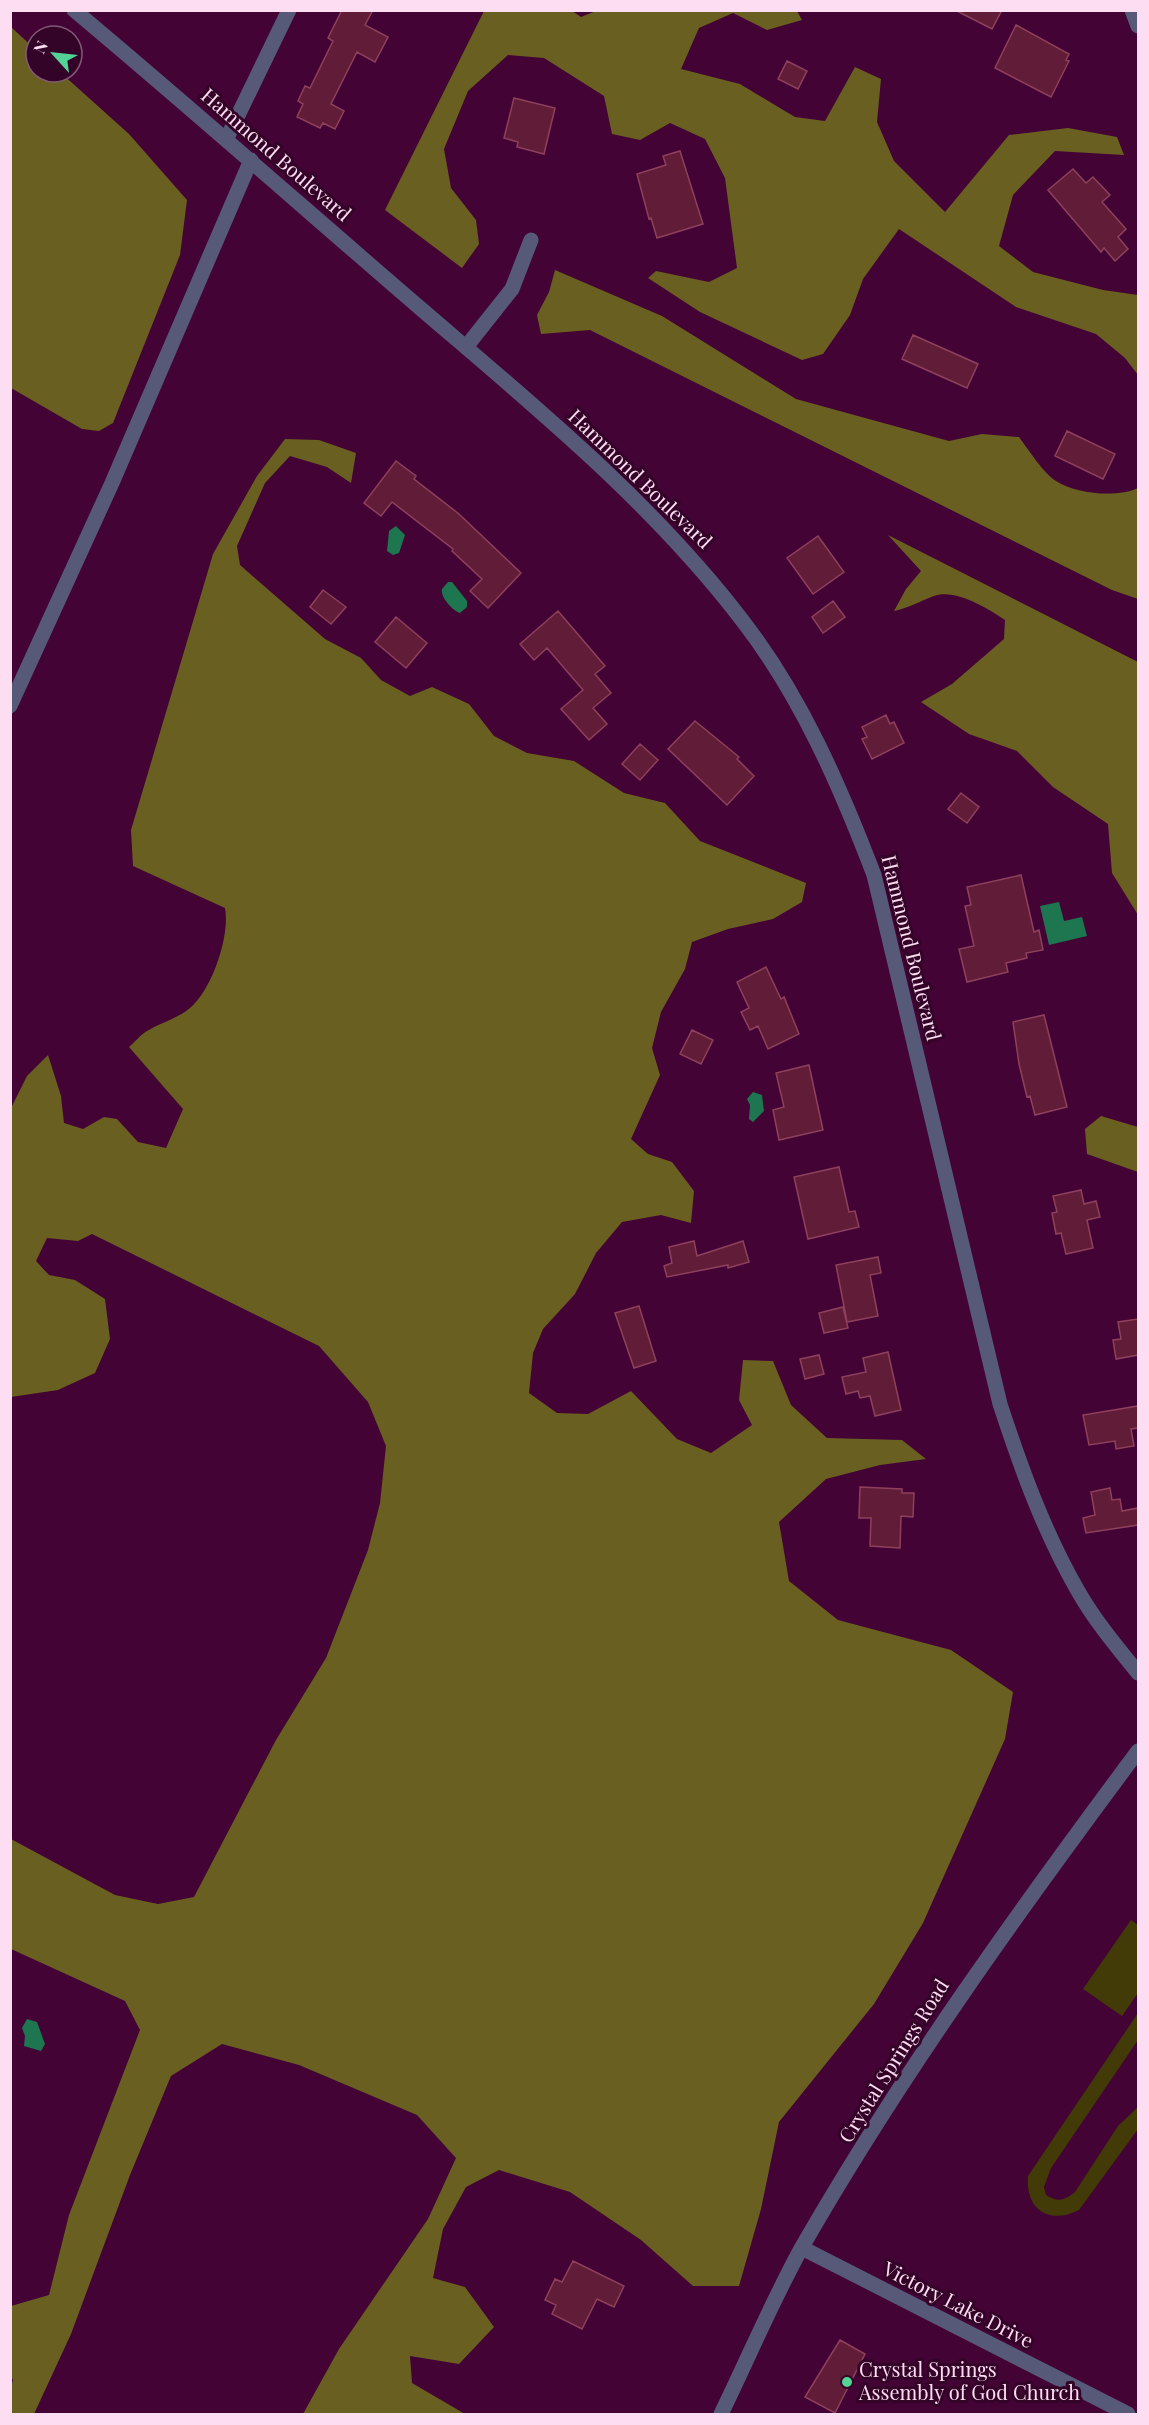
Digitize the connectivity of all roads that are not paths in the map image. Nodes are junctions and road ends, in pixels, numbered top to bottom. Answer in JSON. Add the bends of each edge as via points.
{"nodes":[{"id":1,"x":74,"y":10,"type":"edge"},
{"id":2,"x":289,"y":10,"type":"edge"},
{"id":3,"x":1132,"y":10,"type":"edge"},
{"id":4,"x":1138,"y":27,"type":"edge"},
{"id":5,"x":226,"y":138,"type":"junction"},
{"id":6,"x":251,"y":160,"type":"junction"},
{"id":7,"x":531,"y":240,"type":"dead end"},
{"id":8,"x":466,"y":347,"type":"junction"},
{"id":9,"x":10,"y":706,"type":"edge"},
{"id":10,"x":1138,"y":1673,"type":"edge"},
{"id":11,"x":1138,"y":1752,"type":"edge"},
{"id":12,"x":801,"y":2248,"type":"junction"},
{"id":13,"x":721,"y":2415,"type":"edge"},
{"id":14,"x":1128,"y":2415,"type":"edge"}],
"edges":[{"from":1,"to":5,"type":"street","name":"Hammond Boulevard"},
{"from":2,"to":5,"type":"street"},
{"from":3,"to":4,"type":"street"},
{"from":5,"to":6,"type":"street","name":"Hammond Boulevard"},
{"from":6,"to":8,"type":"street","name":"Hammond Boulevard"},
{"from":6,"to":9,"type":"street","via":[[112,483]]},
{"from":7,"to":8,"type":"street","via":[[512,289]]},
{"from":8,"to":10,"type":"street","name":"Hammond Boulevard","via":[[582,449],[698,565],[772,662],[819,745],[874,875],[1000,1404],[1026,1483],[1078,1591]]},
{"from":11,"to":12,"type":"street","name":"Crystal Springs Road","via":[[949,2011]]},
{"from":12,"to":13,"type":"street","name":"Crystal Springs Road"},
{"from":12,"to":14,"type":"street","name":"Victory Lake Drive"}]}
